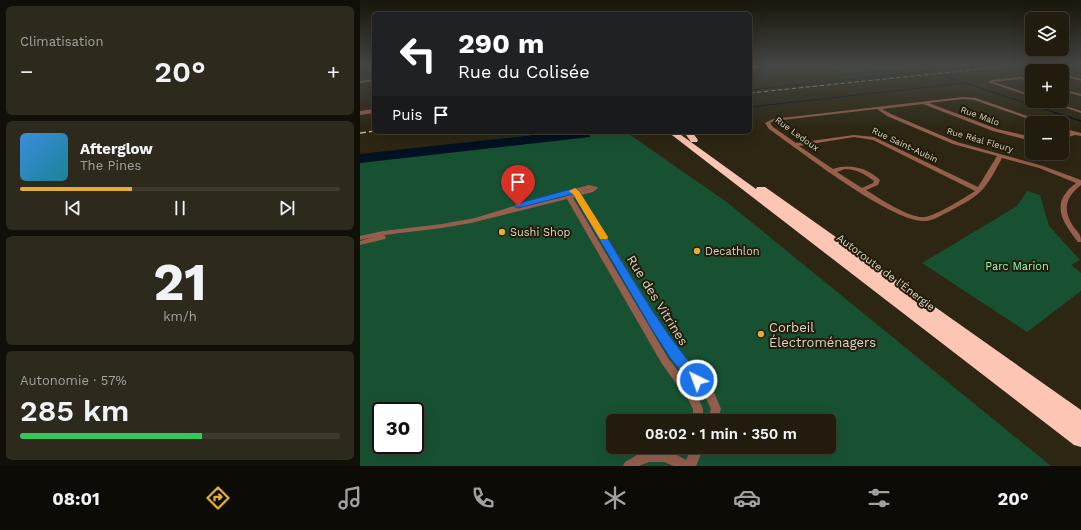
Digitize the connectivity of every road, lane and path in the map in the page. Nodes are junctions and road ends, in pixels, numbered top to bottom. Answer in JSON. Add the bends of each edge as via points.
{"nodes":[{"id":1,"x":1007,"y":88,"type":"edge"},
{"id":2,"x":1069,"y":92,"type":"edge"},
{"id":3,"x":1025,"y":94,"type":"edge"},
{"id":4,"x":1081,"y":95,"type":"edge"},
{"id":5,"x":924,"y":102,"type":"junction"},
{"id":6,"x":878,"y":108,"type":"junction"},
{"id":7,"x":1069,"y":108,"type":"edge"},
{"id":8,"x":372,"y":111,"type":"edge"},
{"id":9,"x":1081,"y":112,"type":"edge"},
{"id":10,"x":360,"y":113,"type":"edge"},
{"id":11,"x":1025,"y":116,"type":"edge"},
{"id":12,"x":1069,"y":131,"type":"edge"},
{"id":13,"x":1075,"y":133,"type":"junction"},
{"id":14,"x":675,"y":134,"type":"edge"},
{"id":15,"x":685,"y":134,"type":"edge"},
{"id":16,"x":690,"y":134,"type":"edge"},
{"id":17,"x":1069,"y":135,"type":"edge"},
{"id":18,"x":1081,"y":135,"type":"edge"},
{"id":19,"x":1025,"y":137,"type":"edge"},
{"id":20,"x":694,"y":140,"type":"junction"},
{"id":21,"x":796,"y":145,"type":"junction"},
{"id":22,"x":1001,"y":155,"type":"junction"},
{"id":23,"x":834,"y":171,"type":"junction"},
{"id":24,"x":1080,"y":182,"type":"edge"},
{"id":25,"x":862,"y":190,"type":"junction"},
{"id":26,"x":978,"y":191,"type":"junction"},
{"id":27,"x":572,"y":194,"type":"junction"},
{"id":28,"x":415,"y":229,"type":"junction"},
{"id":29,"x":360,"y":238,"type":"edge"},
{"id":30,"x":1081,"y":240,"type":"edge"},
{"id":31,"x":360,"y":243,"type":"edge"},
{"id":32,"x":1038,"y":406,"type":"junction"},
{"id":33,"x":698,"y":414,"type":"edge"},
{"id":34,"x":714,"y":414,"type":"edge"},
{"id":35,"x":1081,"y":421,"type":"edge"},
{"id":36,"x":1081,"y":438,"type":"edge"},
{"id":37,"x":1081,"y":445,"type":"edge"},
{"id":38,"x":645,"y":454,"type":"edge"},
{"id":39,"x":668,"y":454,"type":"edge"},
{"id":40,"x":695,"y":454,"type":"edge"},
{"id":41,"x":648,"y":456,"type":"junction"},
{"id":42,"x":664,"y":456,"type":"junction"},
{"id":43,"x":629,"y":466,"type":"edge"},
{"id":44,"x":684,"y":466,"type":"edge"},
{"id":45,"x":690,"y":466,"type":"edge"}],
"edges":[{"from":1,"to":3,"type":"street"},
{"from":2,"to":4,"type":"street"},
{"from":5,"to":6,"type":"street","name":"Rue Ledoux"},
{"from":5,"to":11,"type":"street","name":"Rue Ledoux","via":[[975,99]]},
{"from":5,"to":19,"type":"street","name":"Rue Malo","via":[[995,130]]},
{"from":6,"to":21,"type":"street","name":"Rue Ledoux","via":[[773,120],[767,123]]},
{"from":6,"to":22,"type":"street","name":"Rue Réal Fleury","via":[[955,143]]},
{"from":7,"to":9,"type":"street"},
{"from":8,"to":10,"type":"street"},
{"from":12,"to":13,"type":"street"},
{"from":13,"to":17,"type":"street"},
{"from":13,"to":18,"type":"street"},
{"from":14,"to":32,"type":"highway","name":"Autoroute de l'Énergie"},
{"from":15,"to":20,"type":"highway","name":"Autoroute de l'Énergie"},
{"from":16,"to":20,"type":"highway"},
{"from":20,"to":35,"type":"highway","name":"Autoroute de l'Énergie"},
{"from":21,"to":23,"type":"street","name":"Rue Ledoux"},
{"from":21,"to":26,"type":"street","name":"Rue Saint-Aubin","via":[[854,136],[874,139]]},
{"from":22,"to":24,"type":"street","name":"Rue Réal Fleury"},
{"from":22,"to":26,"type":"street","name":"Rue Ledoux"},
{"from":23,"to":25,"type":"street","name":"Rue Ledoux"},
{"from":23,"to":25,"type":"street","via":[[839,168],[852,168],[865,171],[877,180],[876,184]]},
{"from":24,"to":30,"type":"street","via":[[1065,196],[1062,211]]},
{"from":25,"to":26,"type":"street","name":"Rue Ledoux","via":[[896,211],[923,220],[933,217]]},
{"from":27,"to":28,"type":"street","via":[[509,213],[451,225]]},
{"from":27,"to":33,"type":"street","name":"Rue des Vitrines","via":[[583,223],[589,228],[665,360],[693,398]]},
{"from":27,"to":34,"type":"street","name":"Rue des Vitrines","via":[[682,364],[710,396],[716,409]]},
{"from":28,"to":29,"type":"street"},
{"from":28,"to":31,"type":"street"},
{"from":32,"to":36,"type":"highway","name":"Autoroute de l'Énergie"},
{"from":32,"to":37,"type":"highway"},
{"from":38,"to":41,"type":"street"},
{"from":39,"to":42,"type":"street"},
{"from":40,"to":45,"type":"street"},
{"from":41,"to":42,"type":"street"},
{"from":41,"to":43,"type":"street"},
{"from":42,"to":44,"type":"street"}]}
